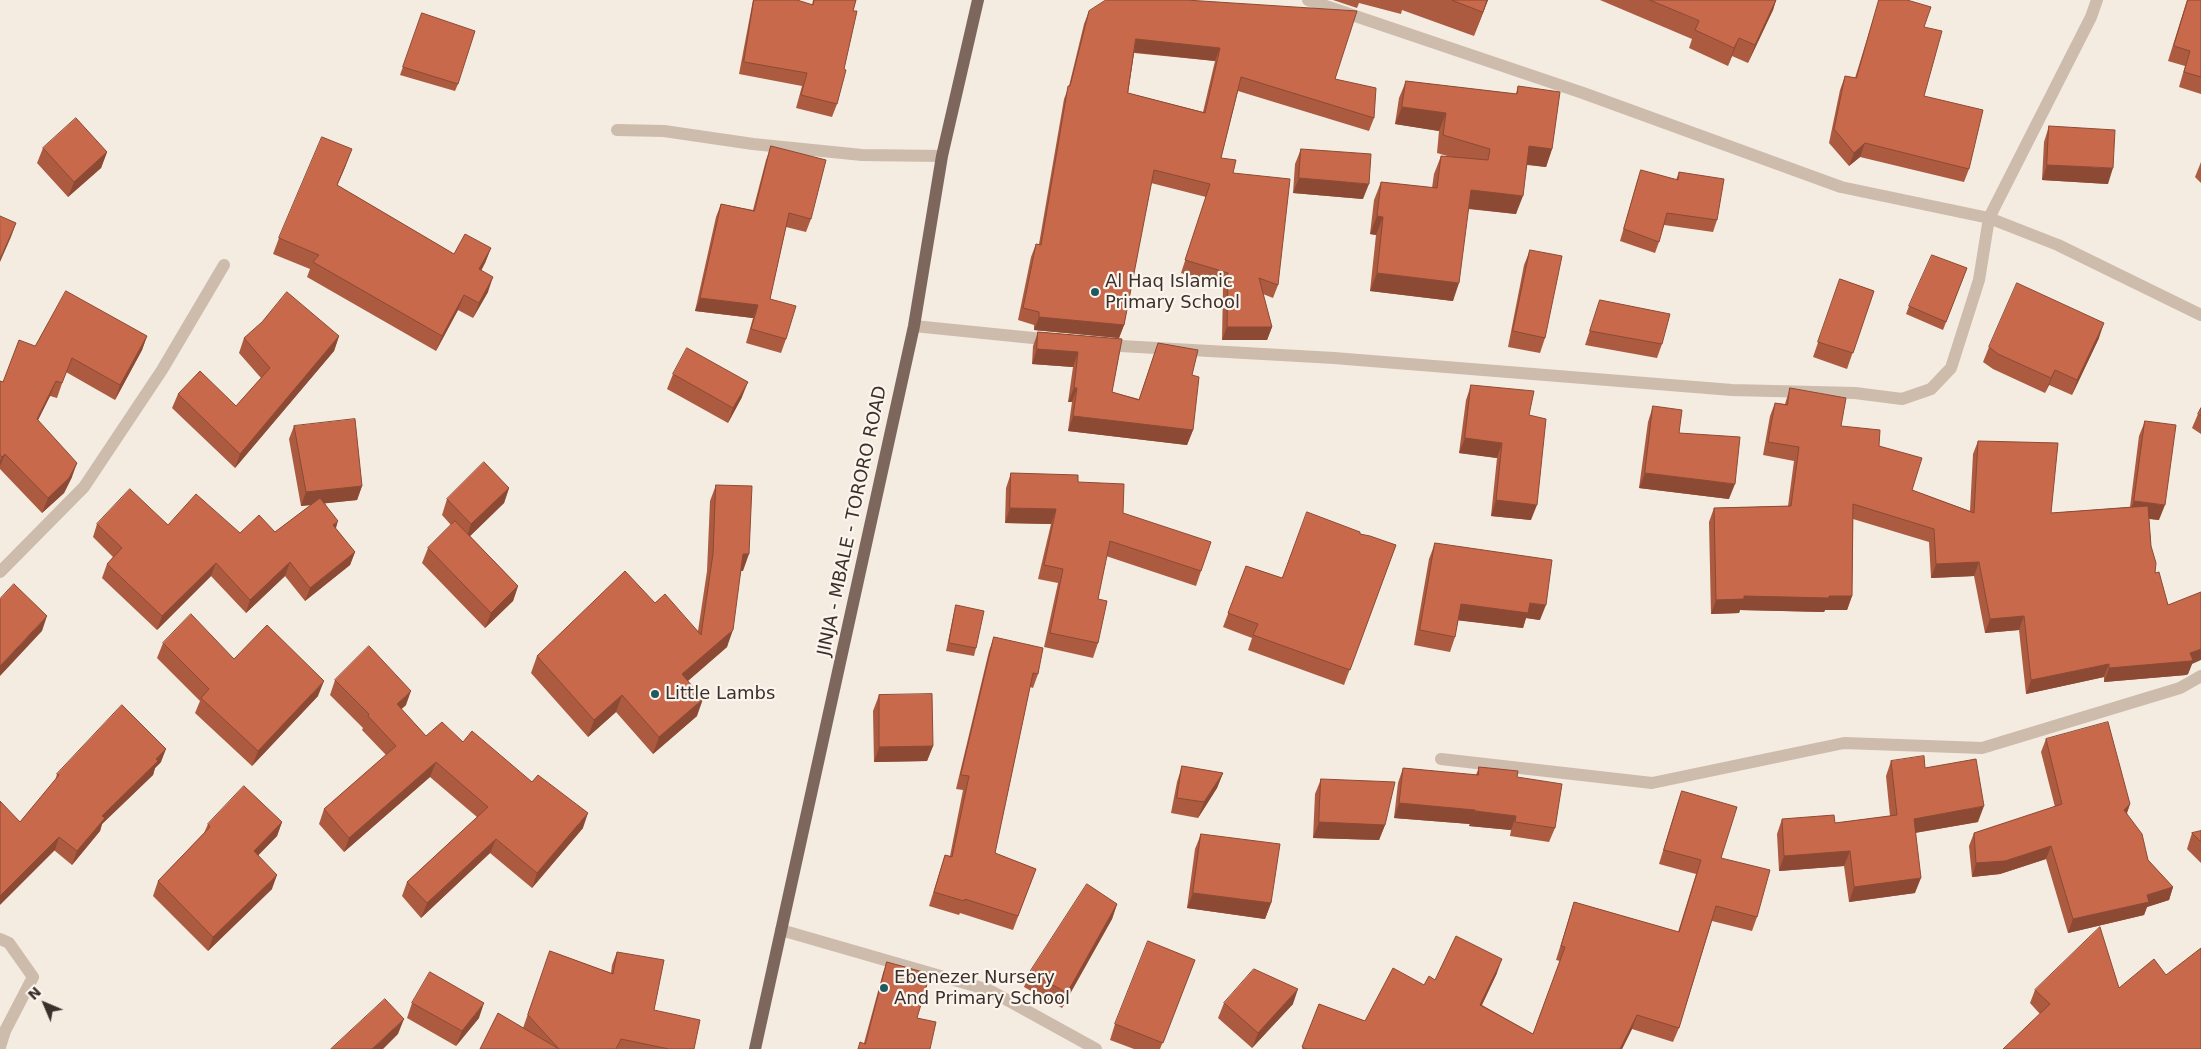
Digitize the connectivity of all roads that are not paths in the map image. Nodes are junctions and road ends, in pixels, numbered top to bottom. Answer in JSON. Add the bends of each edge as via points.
{"nodes":[{"id":1,"x":978,"y":0,"type":"edge"},
{"id":2,"x":1308,"y":0,"type":"edge"},
{"id":3,"x":2097,"y":0,"type":"edge"},
{"id":4,"x":617,"y":130,"type":"dead end"},
{"id":5,"x":942,"y":156,"type":"junction"},
{"id":6,"x":1988,"y":218,"type":"junction"},
{"id":7,"x":224,"y":265,"type":"dead end"},
{"id":8,"x":2201,"y":315,"type":"edge"},
{"id":9,"x":914,"y":326,"type":"junction"},
{"id":10,"x":1062,"y":341,"type":"edge"},
{"id":11,"x":1092,"y":344,"type":"edge"},
{"id":12,"x":0,"y":572,"type":"edge"},
{"id":13,"x":2201,"y":676,"type":"edge"},
{"id":14,"x":1441,"y":759,"type":"dead end"},
{"id":15,"x":781,"y":930,"type":"junction"},
{"id":16,"x":0,"y":939,"type":"edge"},
{"id":17,"x":0,"y":1048,"type":"edge"},
{"id":18,"x":755,"y":1049,"type":"edge"},
{"id":19,"x":1096,"y":1049,"type":"edge"}],
"edges":[{"from":1,"to":5,"type":"main road","name":"JINJA - MBALE - TORORO ROAD"},
{"from":2,"to":6,"type":"street","via":[[1583,92],[1841,187]]},
{"from":3,"to":6,"type":"street"},
{"from":4,"to":5,"type":"street","via":[[664,132],[862,155]]},
{"from":5,"to":9,"type":"main road","name":"JINJA - MBALE - TORORO ROAD"},
{"from":6,"to":8,"type":"street","via":[[2058,245]]},
{"from":6,"to":11,"type":"street","via":[[1979,280],[1951,368],[1931,389],[1902,399],[1855,393],[1732,390],[1334,358]]},
{"from":7,"to":12,"type":"street","via":[[162,370],[84,487]]},
{"from":9,"to":10,"type":"street"},
{"from":9,"to":15,"type":"main road","name":"JINJA - MBALE - TORORO ROAD"},
{"from":13,"to":14,"type":"street","via":[[2180,688],[1982,748],[1844,743],[1652,784]]},
{"from":15,"to":18,"type":"main road","name":"JINJA - MBALE - TORORO ROAD"},
{"from":15,"to":19,"type":"street","via":[[990,990]]},
{"from":16,"to":17,"type":"street","via":[[9,944],[33,977],[5,1031]]}]}
